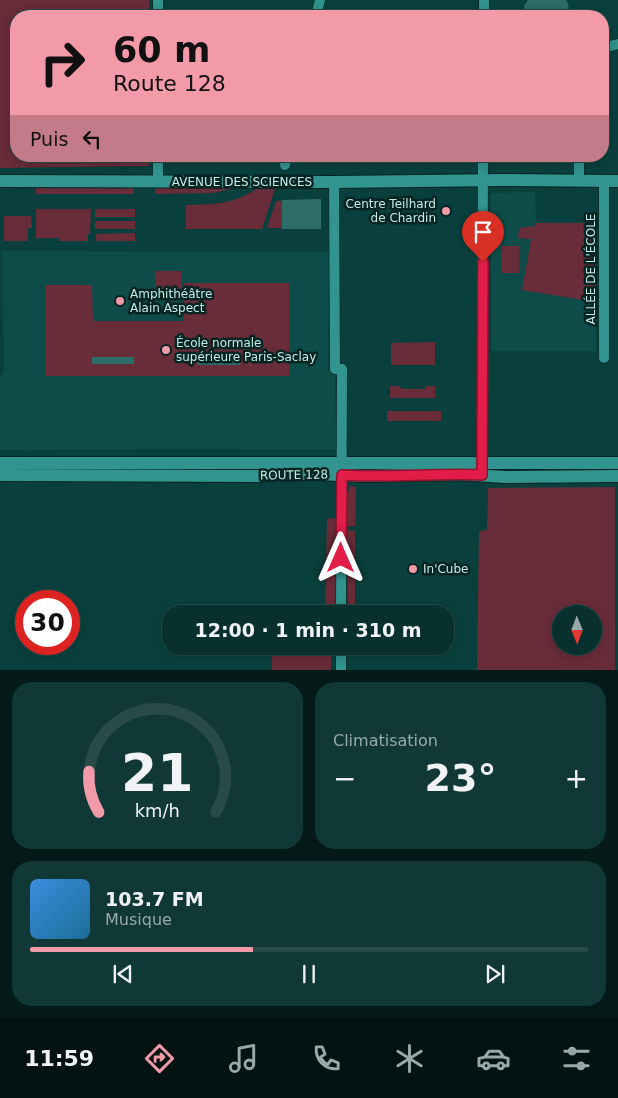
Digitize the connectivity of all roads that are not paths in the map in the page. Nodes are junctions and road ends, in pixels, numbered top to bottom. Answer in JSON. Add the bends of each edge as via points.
{"nodes":[{"id":1,"x":158,"y":162,"type":"edge"},
{"id":2,"x":483,"y":162,"type":"edge"},
{"id":3,"x":579,"y":162,"type":"edge"},
{"id":4,"x":483,"y":180,"type":"junction"},
{"id":5,"x":0,"y":181,"type":"edge"},
{"id":6,"x":579,"y":181,"type":"junction"},
{"id":7,"x":604,"y":181,"type":"junction"},
{"id":8,"x":618,"y":181,"type":"edge"},
{"id":9,"x":158,"y":182,"type":"junction"},
{"id":10,"x":334,"y":182,"type":"junction"},
{"id":11,"x":604,"y":358,"type":"dead end"},
{"id":12,"x":0,"y":463,"type":"edge"},
{"id":13,"x":618,"y":463,"type":"edge"},
{"id":14,"x":342,"y":469,"type":"junction"},
{"id":15,"x":482,"y":469,"type":"junction"},
{"id":16,"x":0,"y":475,"type":"edge"},
{"id":17,"x":618,"y":476,"type":"edge"},
{"id":18,"x":341,"y":605,"type":"edge"},
{"id":19,"x":341,"y":655,"type":"edge"},
{"id":20,"x":341,"y":670,"type":"edge"}],
"edges":[{"from":1,"to":9,"type":"street"},
{"from":2,"to":4,"type":"street"},
{"from":3,"to":6,"type":"street"},
{"from":4,"to":6,"type":"main road","name":"AVENUE DES SCIENCES"},
{"from":4,"to":10,"type":"main road","name":"AVENUE DES SCIENCES"},
{"from":4,"to":15,"type":"street"},
{"from":5,"to":9,"type":"main road","name":"AVENUE DES SCIENCES"},
{"from":6,"to":7,"type":"main road","name":"AVENUE DES SCIENCES"},
{"from":7,"to":8,"type":"main road","name":"AVENUE DES SCIENCES"},
{"from":7,"to":11,"type":"street","name":"ALLÉE DE L'ÉCOLE"},
{"from":9,"to":10,"type":"main road","name":"AVENUE DES SCIENCES"},
{"from":10,"to":14,"type":"street","via":[[335,369],[342,369]]},
{"from":12,"to":14,"type":"main road","name":"ROUTE 128"},
{"from":13,"to":15,"type":"main road","name":"ROUTE 128"},
{"from":14,"to":15,"type":"main road","name":"ROUTE 128","via":[[366,476],[460,474]]},
{"from":14,"to":16,"type":"main road","name":"ROUTE 128","via":[[259,476]]},
{"from":14,"to":18,"type":"street"},
{"from":15,"to":17,"type":"main road","name":"ROUTE 128","via":[[505,477]]},
{"from":19,"to":20,"type":"street"}]}
